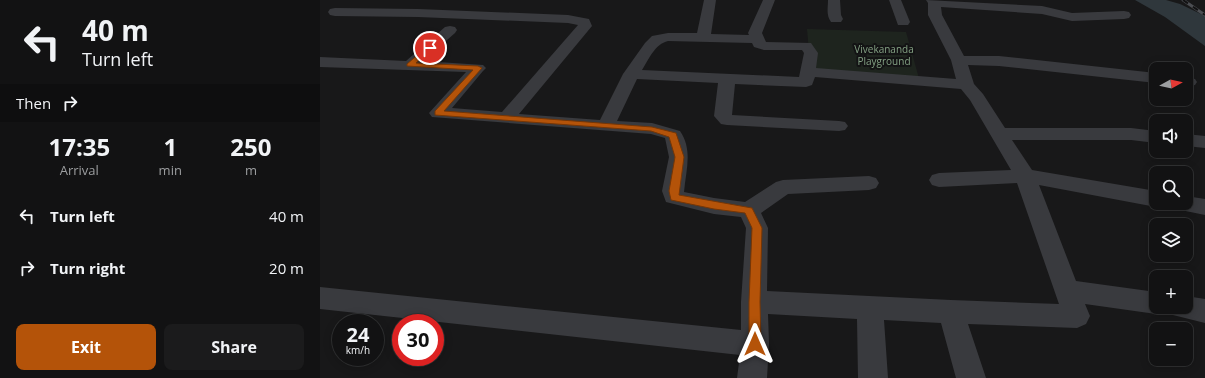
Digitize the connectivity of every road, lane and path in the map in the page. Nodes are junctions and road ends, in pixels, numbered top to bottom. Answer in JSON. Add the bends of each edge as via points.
{"nodes":[{"id":1,"x":345,"y":0,"type":"edge"},
{"id":2,"x":710,"y":0,"type":"edge"},
{"id":3,"x":769,"y":0,"type":"edge"},
{"id":4,"x":834,"y":0,"type":"edge"},
{"id":5,"x":895,"y":0,"type":"edge"},
{"id":6,"x":1050,"y":0,"type":"edge"},
{"id":7,"x":933,"y":2,"type":"edge"},
{"id":8,"x":1062,"y":15,"type":"junction"},
{"id":9,"x":1124,"y":15,"type":"dead end"},
{"id":10,"x":836,"y":19,"type":"dead end"},
{"id":11,"x":903,"y":22,"type":"dead end"},
{"id":12,"x":450,"y":30,"type":"dead end"},
{"id":13,"x":704,"y":38,"type":"junction"},
{"id":14,"x":759,"y":38,"type":"junction"},
{"id":15,"x":958,"y":60,"type":"junction"},
{"id":16,"x":320,"y":62,"type":"edge"},
{"id":17,"x":410,"y":65,"type":"junction"},
{"id":18,"x":808,"y":72,"type":"junction"},
{"id":19,"x":631,"y":74,"type":"junction"},
{"id":20,"x":1149,"y":77,"type":"edge"},
{"id":21,"x":727,"y":78,"type":"junction"},
{"id":22,"x":966,"y":85,"type":"junction"},
{"id":23,"x":506,"y":118,"type":"junction"},
{"id":24,"x":606,"y":125,"type":"junction"},
{"id":25,"x":839,"y":126,"type":"dead end"},
{"id":26,"x":999,"y":134,"type":"junction"},
{"id":27,"x":1149,"y":136,"type":"edge"},
{"id":28,"x":1193,"y":141,"type":"edge"},
{"id":29,"x":1205,"y":142,"type":"edge"},
{"id":30,"x":1025,"y":176,"type":"junction"},
{"id":31,"x":939,"y":180,"type":"dead end"},
{"id":32,"x":869,"y":183,"type":"dead end"},
{"id":33,"x":1149,"y":198,"type":"edge"},
{"id":34,"x":1193,"y":205,"type":"edge"},
{"id":35,"x":1205,"y":207,"type":"edge"},
{"id":36,"x":749,"y":210,"type":"junction"},
{"id":37,"x":1067,"y":290,"type":"junction"},
{"id":38,"x":320,"y":298,"type":"edge"},
{"id":39,"x":754,"y":302,"type":"junction"},
{"id":40,"x":1149,"y":302,"type":"edge"},
{"id":41,"x":870,"y":308,"type":"junction"},
{"id":42,"x":1193,"y":309,"type":"edge"},
{"id":43,"x":1205,"y":311,"type":"edge"},
{"id":44,"x":951,"y":312,"type":"junction"},
{"id":45,"x":755,"y":344,"type":"junction"},
{"id":46,"x":752,"y":378,"type":"edge"},
{"id":47,"x":873,"y":378,"type":"edge"},
{"id":48,"x":971,"y":378,"type":"edge"}],
"edges":[{"from":1,"to":23,"type":"street","via":[[330,15],[418,13],[568,19],[584,22],[585,26],[571,44]]},
{"from":2,"to":13,"type":"street"},
{"from":3,"to":14,"type":"street","via":[[755,33]]},
{"from":4,"to":10,"type":"street"},
{"from":5,"to":11,"type":"street"},
{"from":6,"to":8,"type":"street"},
{"from":7,"to":8,"type":"street","via":[[1042,10]]},
{"from":7,"to":15,"type":"street","via":[[935,15]]},
{"from":8,"to":9,"type":"street"},
{"from":12,"to":17,"type":"street"},
{"from":13,"to":14,"type":"street"},
{"from":13,"to":19,"type":"street","via":[[657,39]]},
{"from":14,"to":18,"type":"street","via":[[759,44],[764,46],[806,46],[811,53]]},
{"from":15,"to":20,"type":"street"},
{"from":15,"to":22,"type":"street"},
{"from":16,"to":17,"type":"street"},
{"from":17,"to":23,"type":"street","via":[[478,68],[438,113]]},
{"from":18,"to":21,"type":"street","via":[[806,82]]},
{"from":18,"to":22,"type":"street"},
{"from":19,"to":21,"type":"street"},
{"from":19,"to":24,"type":"street"},
{"from":21,"to":25,"type":"street","via":[[723,116],[727,120]]},
{"from":22,"to":26,"type":"street"},
{"from":23,"to":24,"type":"street"},
{"from":24,"to":36,"type":"street","via":[[652,129],[673,135],[680,157],[674,197],[714,206]]},
{"from":26,"to":27,"type":"street"},
{"from":26,"to":30,"type":"street"},
{"from":28,"to":29,"type":"street"},
{"from":30,"to":31,"type":"street"},
{"from":30,"to":33,"type":"street"},
{"from":30,"to":37,"type":"street"},
{"from":32,"to":36,"type":"street","via":[[783,187]]},
{"from":34,"to":35,"type":"street"},
{"from":36,"to":39,"type":"street","via":[[757,228]]},
{"from":37,"to":40,"type":"street"},
{"from":37,"to":44,"type":"street","via":[[1077,316]]},
{"from":38,"to":45,"type":"street"},
{"from":39,"to":41,"type":"street"},
{"from":39,"to":45,"type":"street"},
{"from":41,"to":44,"type":"street"},
{"from":41,"to":47,"type":"street"},
{"from":42,"to":43,"type":"street"},
{"from":44,"to":48,"type":"street"},
{"from":45,"to":46,"type":"street"}]}
